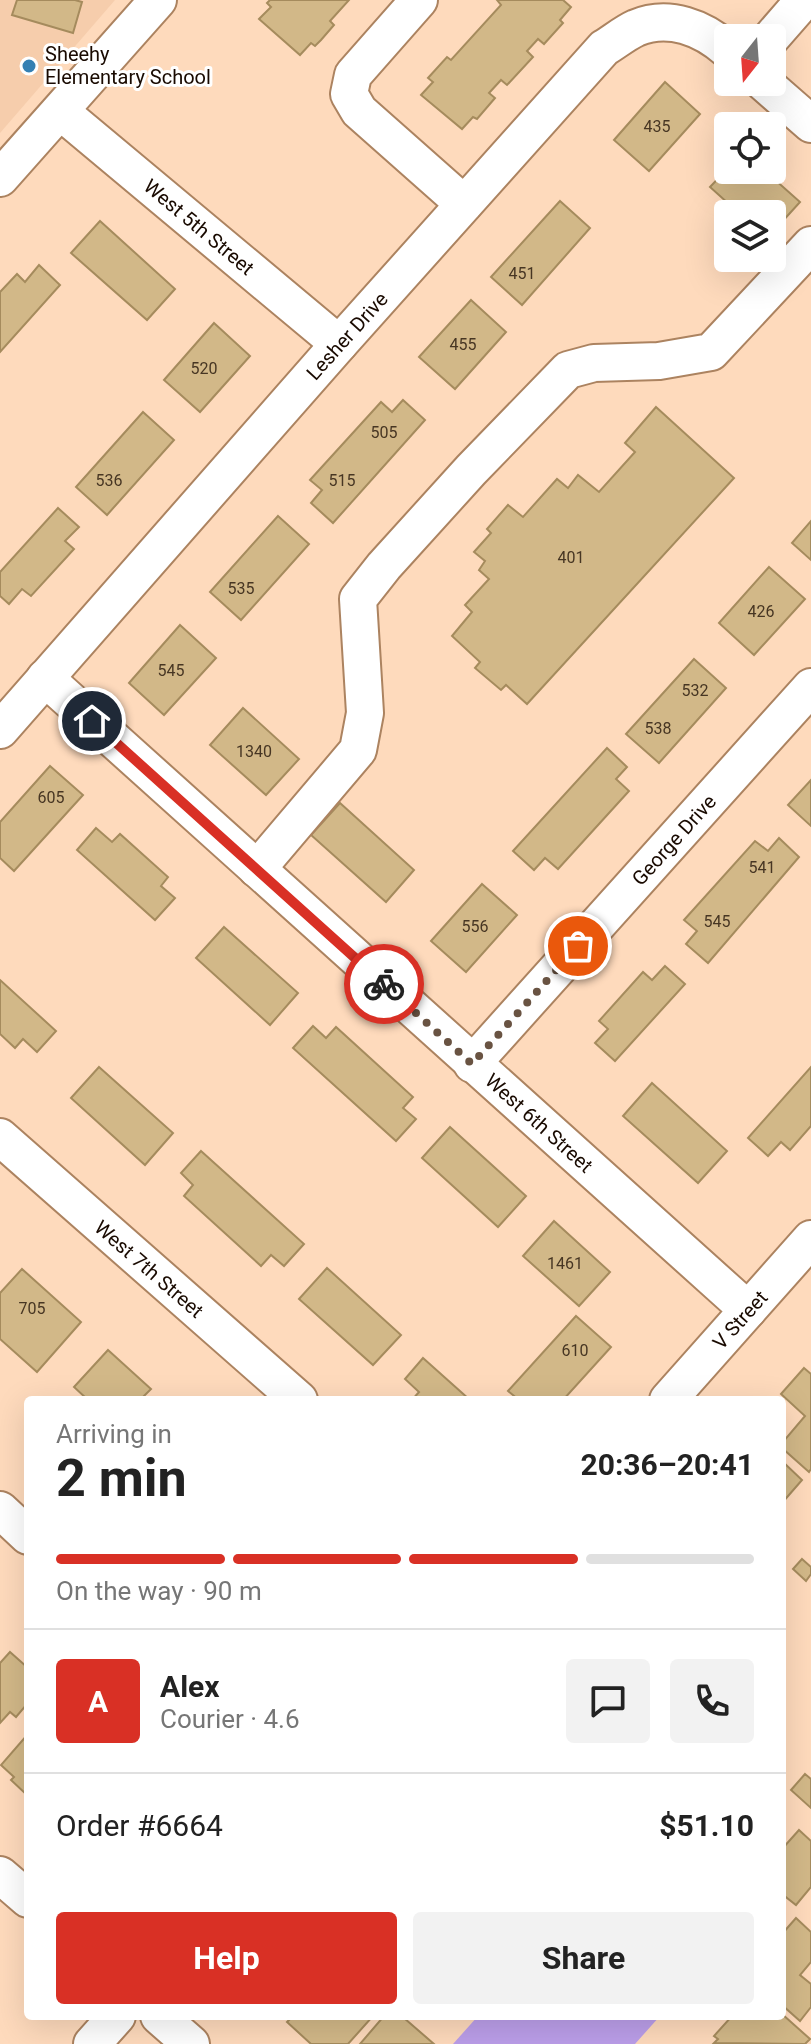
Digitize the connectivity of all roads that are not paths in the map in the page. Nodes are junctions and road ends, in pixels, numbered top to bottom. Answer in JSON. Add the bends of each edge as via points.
{"nodes":[{"id":1,"x":158,"y":0,"type":"edge"},
{"id":2,"x":419,"y":0,"type":"edge"},
{"id":3,"x":804,"y":0,"type":"edge"},
{"id":4,"x":783,"y":24,"type":"edge"},
{"id":5,"x":714,"y":38,"type":"edge"},
{"id":6,"x":779,"y":96,"type":"edge"},
{"id":7,"x":60,"y":111,"type":"junction"},
{"id":8,"x":811,"y":124,"type":"edge"},
{"id":9,"x":0,"y":178,"type":"edge"},
{"id":10,"x":464,"y":204,"type":"junction"},
{"id":11,"x":811,"y":245,"type":"edge"},
{"id":12,"x":339,"y":344,"type":"junction"},
{"id":13,"x":45,"y":678,"type":"junction"},
{"id":14,"x":811,"y":687,"type":"edge"},
{"id":15,"x":0,"y":730,"type":"edge"},
{"id":16,"x":257,"y":869,"type":"junction"},
{"id":17,"x":472,"y":1064,"type":"junction"},
{"id":18,"x":3,"y":1146,"type":"edge"},
{"id":19,"x":811,"y":1239,"type":"edge"},
{"id":20,"x":748,"y":1310,"type":"junction"},
{"id":21,"x":294,"y":1396,"type":"edge"},
{"id":22,"x":672,"y":1396,"type":"edge"},
{"id":23,"x":0,"y":1510,"type":"edge"},
{"id":24,"x":24,"y":1532,"type":"edge"},
{"id":25,"x":0,"y":1875,"type":"edge"},
{"id":26,"x":24,"y":1896,"type":"edge"},
{"id":27,"x":113,"y":2020,"type":"edge"},
{"id":28,"x":164,"y":2020,"type":"edge"},
{"id":29,"x":92,"y":2044,"type":"edge"},
{"id":30,"x":191,"y":2044,"type":"edge"}],
"edges":[{"from":1,"to":7,"type":"street"},
{"from":2,"to":10,"type":"street","via":[[353,75],[349,94],[359,111]]},
{"from":3,"to":4,"type":"street"},
{"from":5,"to":10,"type":"street","name":"Lesher Drive","via":[[674,21],[638,27],[604,48]]},
{"from":6,"to":8,"type":"street"},
{"from":7,"to":9,"type":"street"},
{"from":7,"to":12,"type":"street","name":"West 5th Street"},
{"from":10,"to":12,"type":"street","name":"Lesher Drive"},
{"from":11,"to":16,"type":"street","via":[[711,352],[568,370],[384,566],[358,599],[365,713],[358,750]]},
{"from":12,"to":13,"type":"street","name":"Lesher Drive"},
{"from":13,"to":15,"type":"street","name":"Lesher Drive"},
{"from":13,"to":16,"type":"street","name":"West 6th Street"},
{"from":14,"to":17,"type":"street","name":"George Drive"},
{"from":16,"to":17,"type":"street","name":"West 6th Street"},
{"from":17,"to":20,"type":"street","name":"West 6th Street"},
{"from":18,"to":21,"type":"street","name":"West 7th Street"},
{"from":19,"to":20,"type":"street","name":"V Street"},
{"from":20,"to":22,"type":"street","name":"V Street"},
{"from":23,"to":24,"type":"street"},
{"from":25,"to":26,"type":"street"},
{"from":27,"to":29,"type":"street"},
{"from":28,"to":30,"type":"street"}]}
